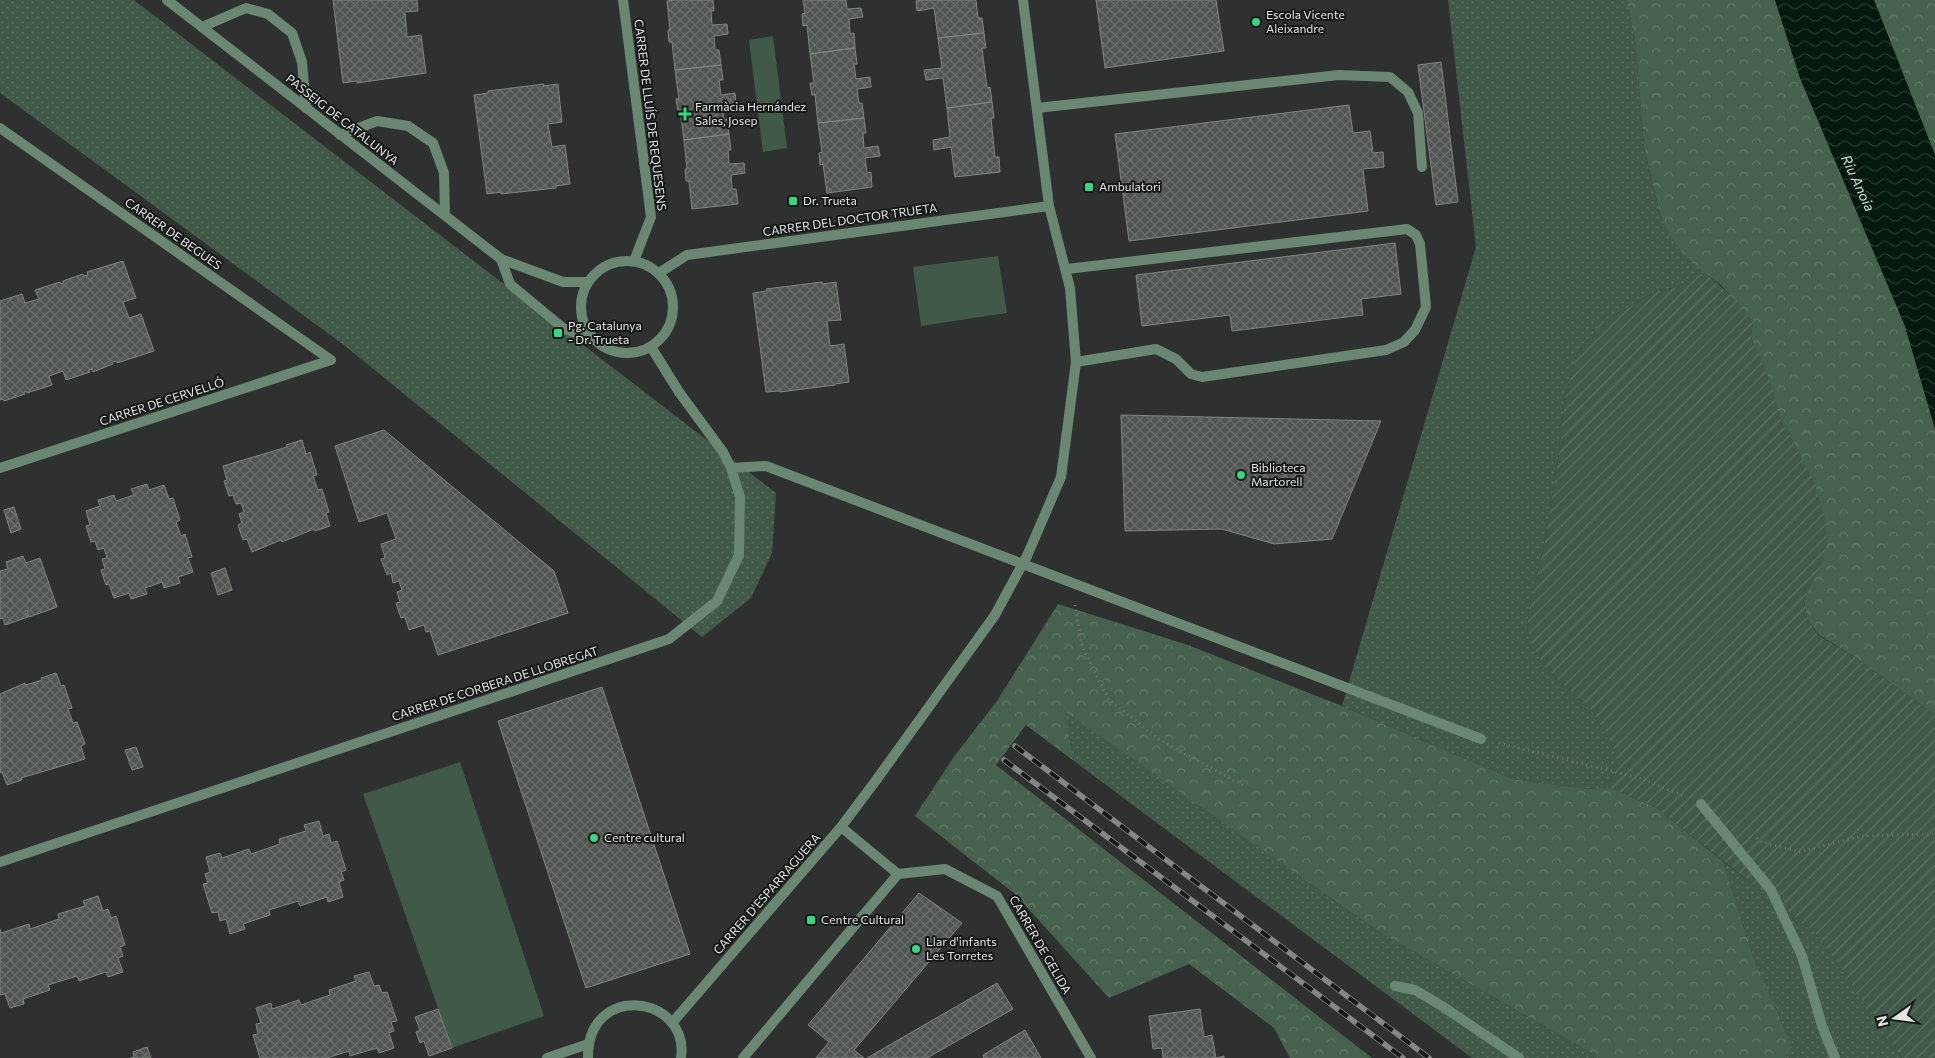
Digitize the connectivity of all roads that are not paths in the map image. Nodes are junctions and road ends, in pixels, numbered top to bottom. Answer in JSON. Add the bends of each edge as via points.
{"nodes":[{"id":1,"x":167,"y":0,"type":"edge"},
{"id":2,"x":622,"y":0,"type":"edge"},
{"id":3,"x":1023,"y":0,"type":"edge"},
{"id":4,"x":202,"y":27,"type":"junction"},
{"id":5,"x":306,"y":108,"type":"junction"},
{"id":6,"x":1037,"y":108,"type":"junction"},
{"id":7,"x":0,"y":128,"type":"edge"},
{"id":8,"x":340,"y":135,"type":"junction"},
{"id":9,"x":1422,"y":167,"type":"dead end"},
{"id":10,"x":1049,"y":206,"type":"junction"},
{"id":11,"x":445,"y":215,"type":"junction"},
{"id":12,"x":501,"y":259,"type":"junction"},
{"id":13,"x":634,"y":260,"type":"junction"},
{"id":14,"x":1067,"y":269,"type":"junction"},
{"id":15,"x":659,"y":273,"type":"junction"},
{"id":16,"x":587,"y":282,"type":"junction"},
{"id":17,"x":594,"y":340,"type":"junction"},
{"id":18,"x":651,"y":347,"type":"junction"},
{"id":19,"x":331,"y":360,"type":"joint"},
{"id":20,"x":1076,"y":362,"type":"junction"},
{"id":21,"x":0,"y":468,"type":"edge"},
{"id":22,"x":731,"y":468,"type":"junction"},
{"id":23,"x":1481,"y":739,"type":"dead end"},
{"id":24,"x":1701,"y":804,"type":"dead end"},
{"id":25,"x":841,"y":827,"type":"junction"},
{"id":26,"x":0,"y":862,"type":"edge"},
{"id":27,"x":898,"y":874,"type":"junction"},
{"id":28,"x":1395,"y":986,"type":"dead end"},
{"id":29,"x":672,"y":1023,"type":"junction"},
{"id":30,"x":588,"y":1044,"type":"junction"},
{"id":31,"x":547,"y":1058,"type":"edge"},
{"id":32,"x":588,"y":1058,"type":"edge"},
{"id":33,"x":681,"y":1058,"type":"edge"},
{"id":34,"x":743,"y":1058,"type":"edge"},
{"id":35,"x":1091,"y":1058,"type":"edge"},
{"id":36,"x":1519,"y":1058,"type":"edge"},
{"id":37,"x":1836,"y":1058,"type":"edge"}],
"edges":[{"from":1,"to":4,"type":"street","name":"PASSEIG DE CATALUNYA"},
{"from":2,"to":13,"type":"street","name":"CARRER DE LLUÍS DE REQUESENS","via":[[651,217]]},
{"from":3,"to":6,"type":"street","name":"CARRER D'ESPARRAGUERA"},
{"from":4,"to":5,"type":"street","name":"PASSEIG DE CATALUNYA"},
{"from":4,"to":5,"type":"street","via":[[246,8],[268,14],[292,33],[302,62]]},
{"from":5,"to":8,"type":"street","name":"PASSEIG DE CATALUNYA"},
{"from":6,"to":9,"type":"street","via":[[1339,75],[1390,76],[1408,92],[1418,113]]},
{"from":6,"to":10,"type":"street","name":"CARRER D'ESPARRAGUERA"},
{"from":7,"to":19,"type":"street","name":"CARRER DE BEGUES"},
{"from":8,"to":11,"type":"street","name":"PASSEIG DE CATALUNYA"},
{"from":8,"to":11,"type":"street","via":[[377,121],[408,126],[433,143],[444,173]]},
{"from":10,"to":14,"type":"street","name":"CARRER D'ESPARRAGUERA"},
{"from":10,"to":15,"type":"street","name":"CARRER DEL DOCTOR TRUETA","via":[[687,254]]},
{"from":11,"to":12,"type":"street","name":"PASSEIG DE CATALUNYA"},
{"from":12,"to":16,"type":"street","name":"PASSEIG DE CATALUNYA","via":[[563,282]]},
{"from":12,"to":17,"type":"street","via":[[510,284],[563,328]]},
{"from":13,"to":15,"type":"street"},
{"from":13,"to":16,"type":"street","via":[[607,264]]},
{"from":14,"to":20,"type":"street","name":"CARRER D'ESPARRAGUERA"},
{"from":14,"to":20,"type":"street","via":[[1407,229],[1416,235],[1420,244],[1426,306],[1415,330],[1404,342],[1386,350],[1202,377],[1191,374],[1176,359],[1156,349]]},
{"from":15,"to":18,"type":"street","via":[[673,298],[673,313],[666,332]]},
{"from":16,"to":17,"type":"street","via":[[581,312],[585,327]]},
{"from":17,"to":18,"type":"street","via":[[606,349],[620,353],[636,353]]},
{"from":18,"to":22,"type":"street","name":"CARRER DE CORBERA DE LLOBREGAT"},
{"from":19,"to":21,"type":"street","name":"CARRER DE CERVELLÓ"},
{"from":20,"to":25,"type":"street","name":"CARRER D'ESPARRAGUERA","bridge":true,"via":[[1061,477],[1027,556],[995,615]]},
{"from":22,"to":23,"type":"street","via":[[766,466]]},
{"from":22,"to":26,"type":"street","name":"CARRER DE CORBERA DE LLOBREGAT","via":[[740,498],[739,555],[717,601],[669,639]]},
{"from":24,"to":37,"type":"street","via":[[1770,890],[1802,956],[1822,1026]]},
{"from":25,"to":27,"type":"street"},
{"from":25,"to":29,"type":"street","name":"CARRER D'ESPARRAGUERA"},
{"from":27,"to":34,"type":"street"},
{"from":27,"to":35,"type":"street","name":"CARRER DE GELIDA","via":[[945,869],[997,896]]},
{"from":28,"to":36,"type":"street","via":[[1415,990],[1436,1002]]},
{"from":29,"to":30,"type":"street","via":[[661,1012],[646,1006],[616,1008],[602,1017]]},
{"from":29,"to":33,"type":"street","via":[[680,1037]]},
{"from":30,"to":31,"type":"street"},
{"from":30,"to":32,"type":"street"}]}
